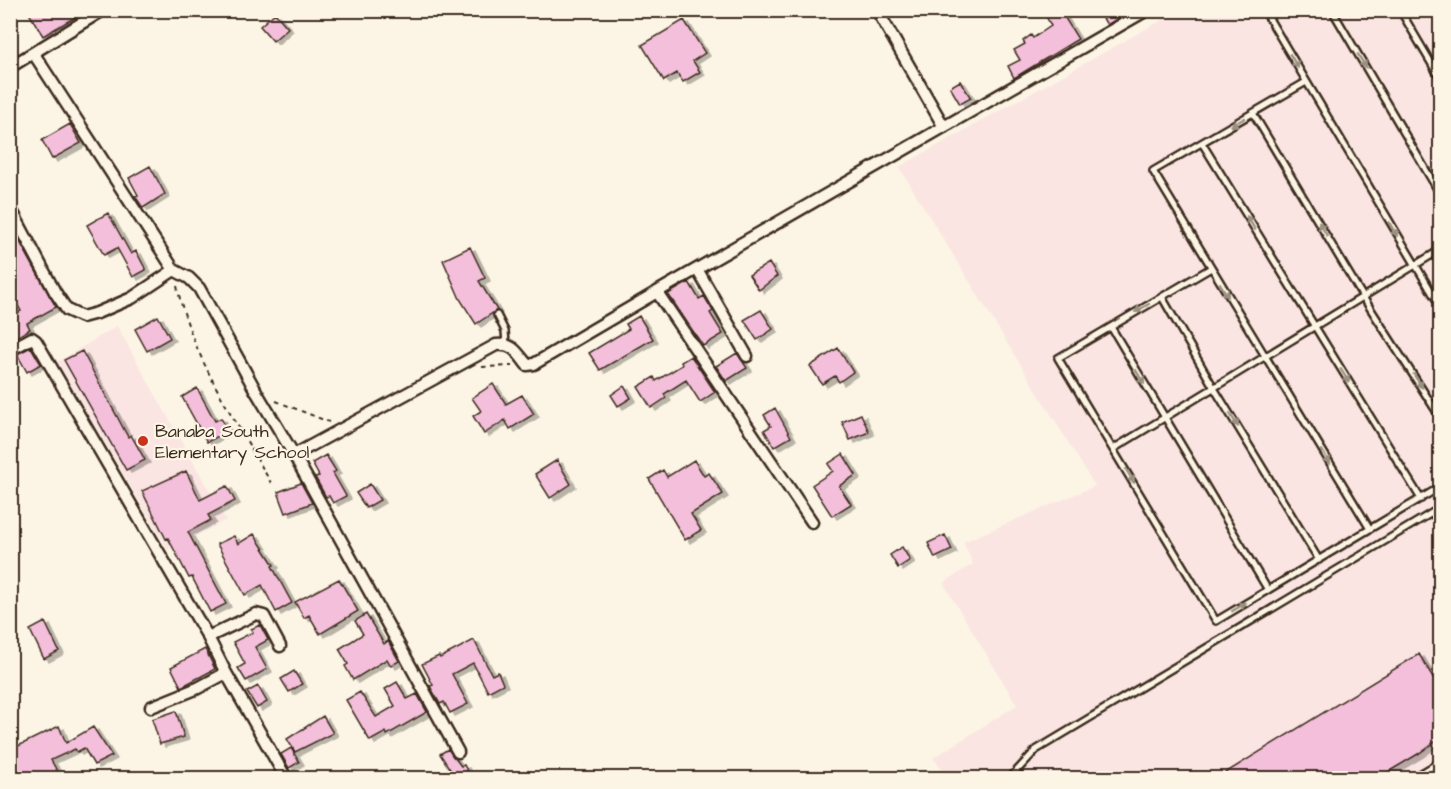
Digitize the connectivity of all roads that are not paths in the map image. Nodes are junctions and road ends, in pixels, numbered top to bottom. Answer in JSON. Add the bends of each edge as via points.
{"nodes":[{"id":1,"x":103,"y":10,"type":"edge"},
{"id":2,"x":877,"y":10,"type":"edge"},
{"id":3,"x":1147,"y":10,"type":"edge"},
{"id":4,"x":1264,"y":10,"type":"edge"},
{"id":5,"x":1332,"y":10,"type":"edge"},
{"id":6,"x":1400,"y":10,"type":"edge"},
{"id":7,"x":34,"y":54,"type":"junction"},
{"id":8,"x":10,"y":67,"type":"edge"},
{"id":9,"x":1440,"y":78,"type":"edge"},
{"id":10,"x":1306,"y":82,"type":"junction"},
{"id":11,"x":1253,"y":113,"type":"junction"},
{"id":12,"x":944,"y":127,"type":"junction"},
{"id":13,"x":1202,"y":143,"type":"junction"},
{"id":14,"x":1440,"y":194,"type":"edge"},
{"id":15,"x":10,"y":207,"type":"edge"},
{"id":16,"x":1440,"y":250,"type":"edge"},
{"id":17,"x":1415,"y":266,"type":"junction"},
{"id":18,"x":1211,"y":268,"type":"junction"},
{"id":19,"x":697,"y":269,"type":"junction"},
{"id":20,"x":174,"y":270,"type":"junction"},
{"id":21,"x":657,"y":292,"type":"junction"},
{"id":22,"x":1162,"y":297,"type":"junction"},
{"id":23,"x":1363,"y":297,"type":"junction"},
{"id":24,"x":1440,"y":306,"type":"edge"},
{"id":25,"x":497,"y":315,"type":"dead end"},
{"id":26,"x":1111,"y":327,"type":"junction"},
{"id":27,"x":1315,"y":327,"type":"junction"},
{"id":28,"x":506,"y":344,"type":"junction"},
{"id":29,"x":10,"y":350,"type":"edge"},
{"id":30,"x":747,"y":356,"type":"dead end"},
{"id":31,"x":1265,"y":357,"type":"junction"},
{"id":32,"x":1214,"y":388,"type":"junction"},
{"id":33,"x":1440,"y":417,"type":"edge"},
{"id":34,"x":1164,"y":418,"type":"junction"},
{"id":35,"x":1113,"y":449,"type":"junction"},
{"id":36,"x":294,"y":455,"type":"junction"},
{"id":37,"x":1440,"y":487,"type":"edge"},
{"id":38,"x":1421,"y":499,"type":"junction"},
{"id":39,"x":1440,"y":508,"type":"edge"},
{"id":40,"x":813,"y":522,"type":"dead end"},
{"id":41,"x":1370,"y":529,"type":"junction"},
{"id":42,"x":1319,"y":560,"type":"junction"},
{"id":43,"x":1268,"y":590,"type":"junction"},
{"id":44,"x":208,"y":637,"type":"junction"},
{"id":45,"x":280,"y":646,"type":"dead end"},
{"id":46,"x":226,"y":673,"type":"junction"},
{"id":47,"x":151,"y":707,"type":"dead end"},
{"id":48,"x":458,"y":752,"type":"dead end"},
{"id":49,"x":1440,"y":762,"type":"edge"},
{"id":50,"x":286,"y":778,"type":"edge"},
{"id":51,"x":1010,"y":778,"type":"edge"},
{"id":52,"x":1413,"y":778,"type":"edge"}],
"edges":[{"from":1,"to":7,"type":"street"},
{"from":2,"to":12,"type":"street"},
{"from":3,"to":12,"type":"street"},
{"from":4,"to":10,"type":"lane","one_way":true},
{"from":5,"to":14,"type":"lane","one_way":true},
{"from":6,"to":9,"type":"lane"},
{"from":7,"to":8,"type":"street"},
{"from":7,"to":20,"type":"street"},
{"from":10,"to":11,"type":"lane"},
{"from":10,"to":17,"type":"lane","one_way":true},
{"from":11,"to":13,"type":"lane","one_way":true},
{"from":23,"to":11,"type":"lane","one_way":true},
{"from":12,"to":19,"type":"street"},
{"from":13,"to":18,"type":"lane","via":[[1153,171]]},
{"from":27,"to":13,"type":"lane","one_way":true},
{"from":15,"to":20,"type":"street","via":[[55,292],[68,310],[82,317],[132,298]]},
{"from":16,"to":17,"type":"lane"},
{"from":17,"to":23,"type":"lane"},
{"from":17,"to":24,"type":"lane"},
{"from":18,"to":22,"type":"lane"},
{"from":18,"to":31,"type":"lane","one_way":true},
{"from":19,"to":21,"type":"street"},
{"from":19,"to":30,"type":"street"},
{"from":20,"to":36,"type":"street","via":[[199,288]]},
{"from":21,"to":28,"type":"street","via":[[534,364],[527,365]]},
{"from":21,"to":40,"type":"street"},
{"from":22,"to":26,"type":"lane","one_way":true},
{"from":22,"to":32,"type":"lane"},
{"from":23,"to":27,"type":"lane"},
{"from":23,"to":33,"type":"lane","one_way":true},
{"from":25,"to":28,"type":"lane"},
{"from":26,"to":34,"type":"lane","one_way":true},
{"from":26,"to":35,"type":"lane","via":[[1058,358]]},
{"from":27,"to":31,"type":"lane"},
{"from":27,"to":38,"type":"lane","one_way":true},
{"from":28,"to":36,"type":"street","via":[[496,345]]},
{"from":29,"to":44,"type":"street","via":[[28,339],[36,340]]},
{"from":31,"to":32,"type":"lane"},
{"from":31,"to":41,"type":"lane","one_way":true},
{"from":32,"to":34,"type":"lane"},
{"from":32,"to":42,"type":"lane","one_way":true},
{"from":34,"to":35,"type":"lane"},
{"from":34,"to":43,"type":"lane"},
{"from":35,"to":43,"type":"lane","one_way":true,"via":[[1216,621]]},
{"from":36,"to":48,"type":"street"},
{"from":37,"to":38,"type":"lane"},
{"from":38,"to":41,"type":"lane"},
{"from":39,"to":51,"type":"lane","via":[[1036,750]]},
{"from":41,"to":42,"type":"lane"},
{"from":42,"to":43,"type":"lane"},
{"from":44,"to":45,"type":"street","via":[[260,614]]},
{"from":44,"to":46,"type":"street"},
{"from":46,"to":47,"type":"street"},
{"from":46,"to":50,"type":"street"},
{"from":49,"to":52,"type":"lane"}]}
